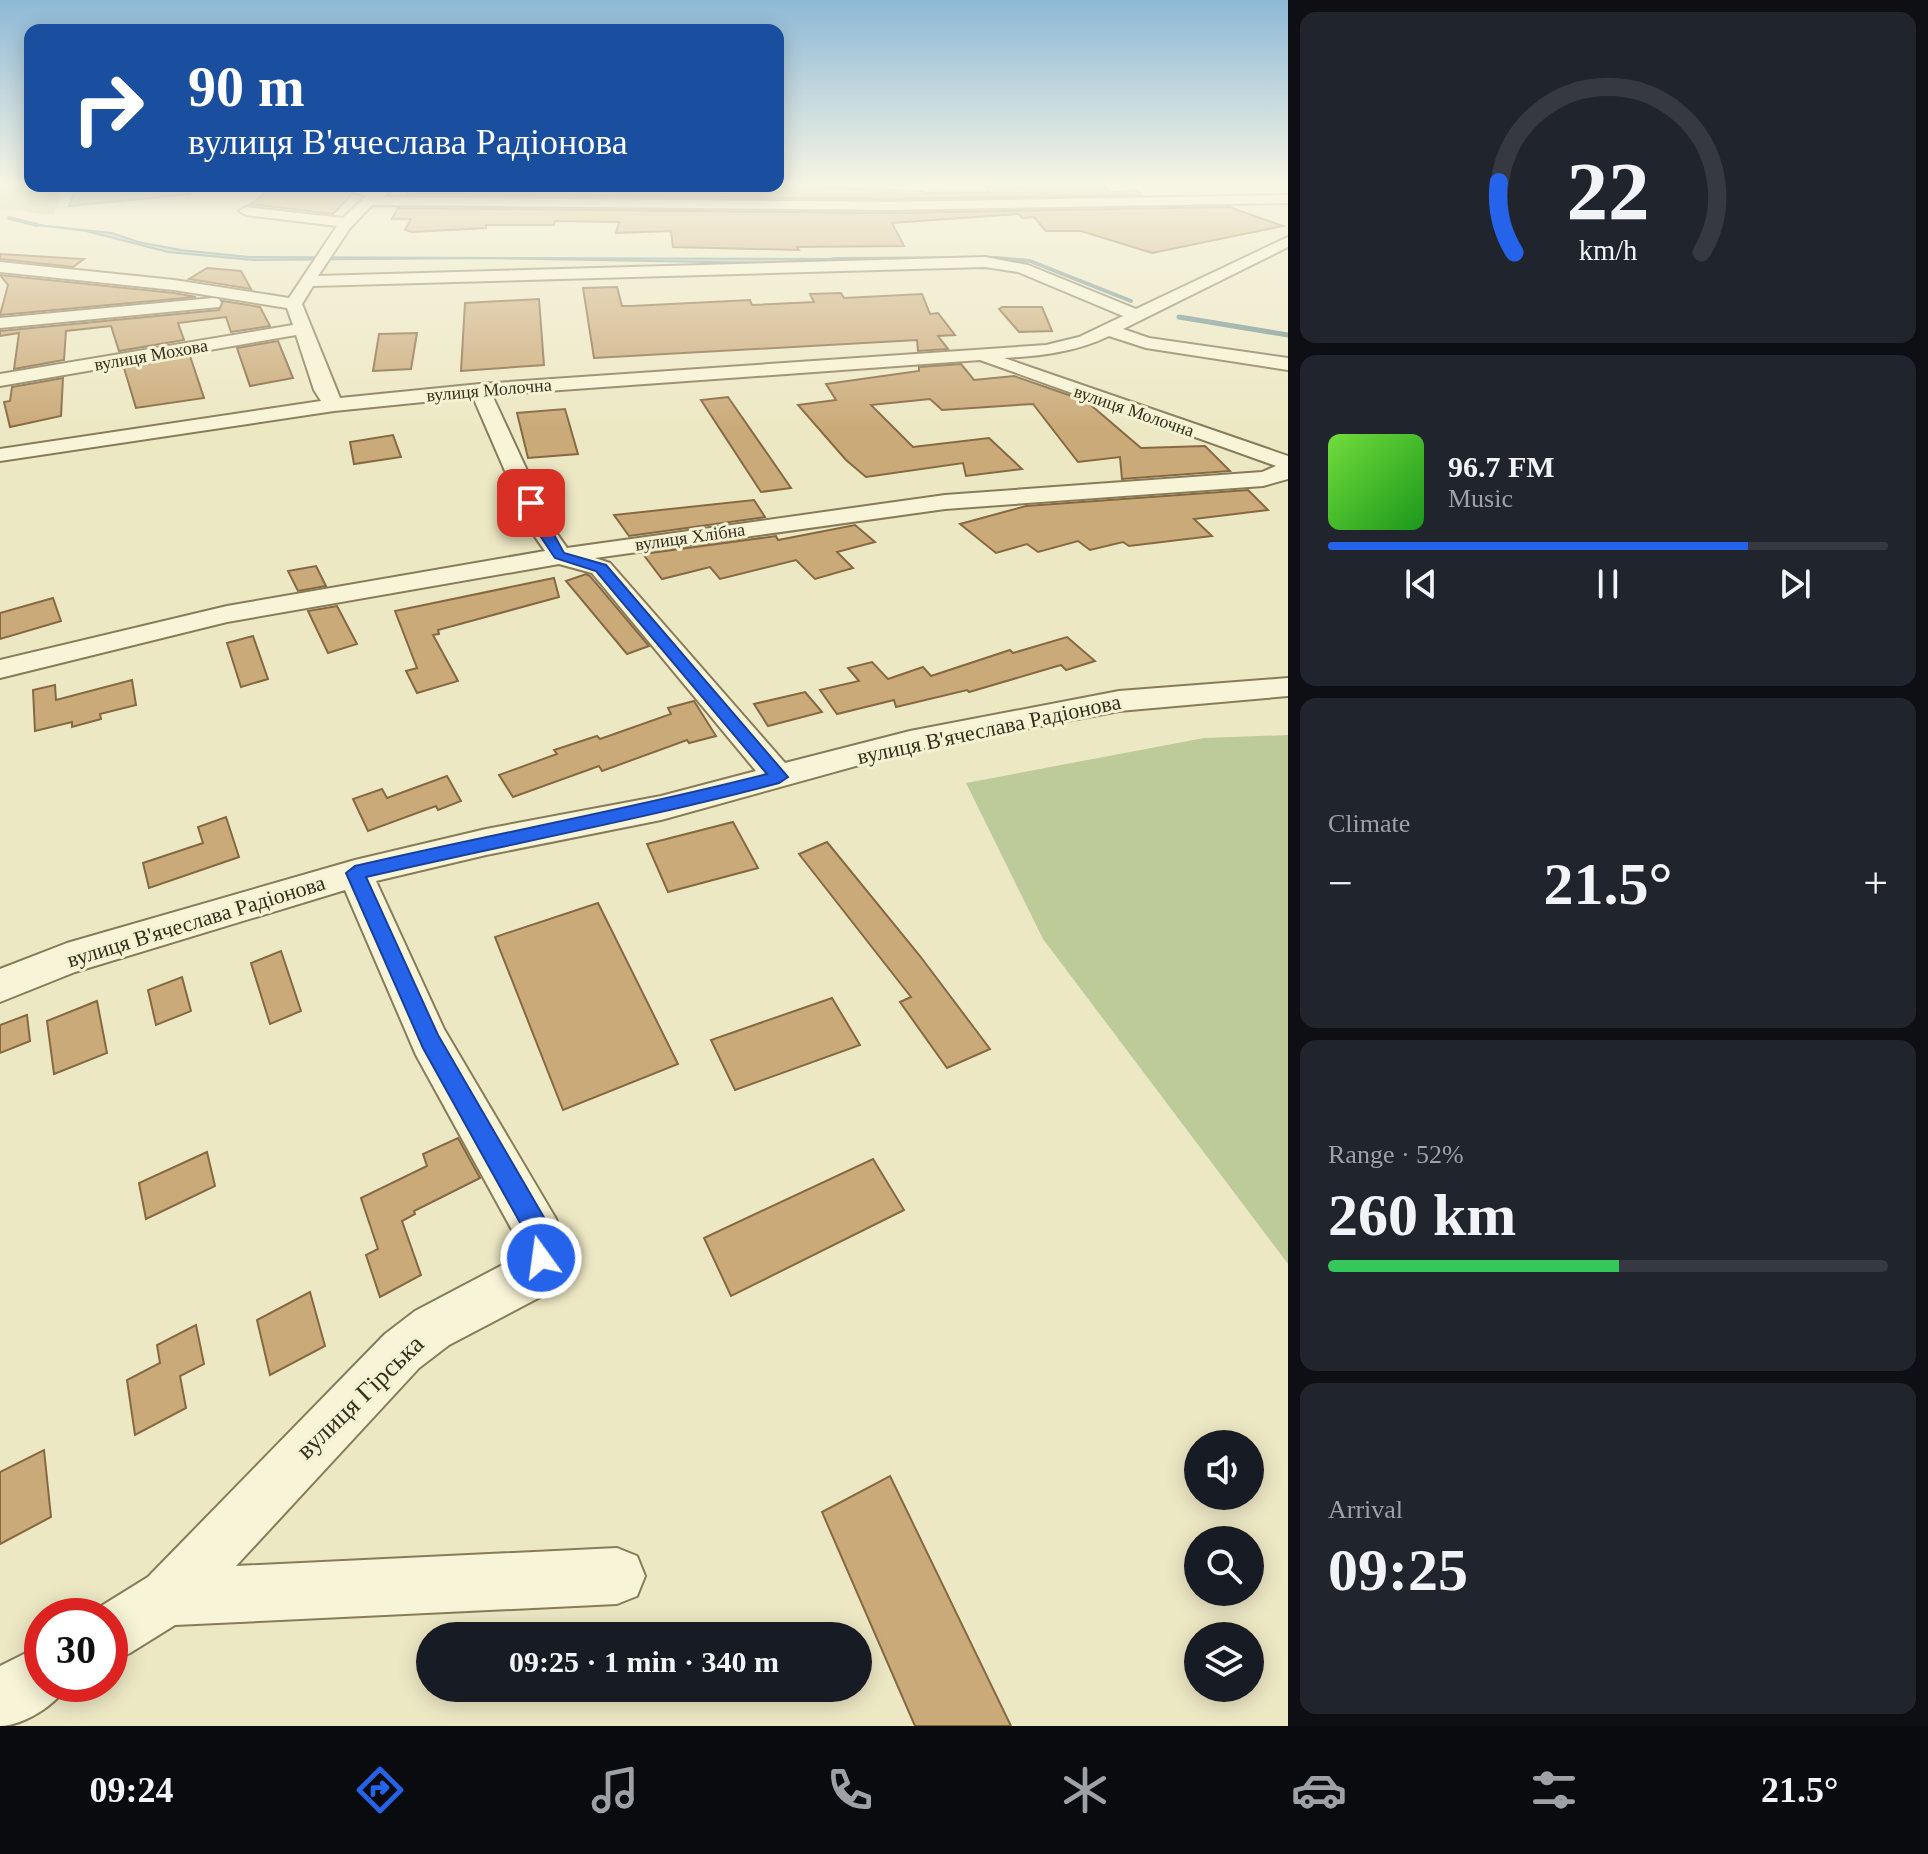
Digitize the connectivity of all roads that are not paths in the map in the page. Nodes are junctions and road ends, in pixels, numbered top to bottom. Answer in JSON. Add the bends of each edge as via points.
{"nodes":[{"id":1,"x":0,"y":267,"type":"edge"},
{"id":2,"x":317,"y":267,"type":"edge"},
{"id":3,"x":823,"y":267,"type":"edge"},
{"id":4,"x":1013,"y":267,"type":"edge"},
{"id":5,"x":1236,"y":267,"type":"edge"},
{"id":6,"x":307,"y":281,"type":"junction"},
{"id":7,"x":253,"y":299,"type":"junction"},
{"id":8,"x":294,"y":304,"type":"junction"},
{"id":9,"x":1136,"y":315,"type":"junction"},
{"id":10,"x":0,"y":323,"type":"edge"},
{"id":11,"x":301,"y":329,"type":"junction"},
{"id":12,"x":1106,"y":329,"type":"junction"},
{"id":13,"x":980,"y":356,"type":"junction"},
{"id":14,"x":1288,"y":364,"type":"edge"},
{"id":15,"x":0,"y":380,"type":"edge"},
{"id":16,"x":480,"y":390,"type":"junction"},
{"id":17,"x":334,"y":405,"type":"junction"},
{"id":18,"x":0,"y":455,"type":"edge"},
{"id":19,"x":1288,"y":464,"type":"edge"},
{"id":20,"x":560,"y":556,"type":"junction"},
{"id":21,"x":0,"y":669,"type":"edge"},
{"id":22,"x":1288,"y":687,"type":"edge"},
{"id":23,"x":779,"y":777,"type":"junction"},
{"id":24,"x":355,"y":873,"type":"junction"},
{"id":25,"x":0,"y":986,"type":"edge"},
{"id":26,"x":617,"y":1576,"type":"dead end"},
{"id":27,"x":168,"y":1597,"type":"junction"},
{"id":28,"x":128,"y":1622,"type":"edge"},
{"id":29,"x":24,"y":1685,"type":"edge"},
{"id":30,"x":0,"y":1700,"type":"edge"}],
"edges":[{"from":1,"to":7,"type":"street"},
{"from":2,"to":6,"type":"street"},
{"from":3,"to":6,"type":"street"},
{"from":4,"to":9,"type":"street"},
{"from":5,"to":9,"type":"street","name":"вулиця Молочна"},
{"from":6,"to":8,"type":"street"},
{"from":7,"to":8,"type":"street"},
{"from":7,"to":10,"type":"street"},
{"from":8,"to":11,"type":"street"},
{"from":9,"to":12,"type":"street","name":"вулиця Молочна"},
{"from":11,"to":15,"type":"street","name":"вулиця Мохова"},
{"from":11,"to":17,"type":"street"},
{"from":12,"to":13,"type":"street","name":"вулиця Молочна","via":[[1067,346]]},
{"from":12,"to":14,"type":"street","via":[[1146,343]]},
{"from":13,"to":16,"type":"street","name":"вулиця Молочна"},
{"from":13,"to":19,"type":"street","name":"вулиця Молочна"},
{"from":16,"to":17,"type":"street","name":"вулиця Молочна"},
{"from":16,"to":20,"type":"street","via":[[543,531]]},
{"from":17,"to":18,"type":"street","name":"вулиця Молочна"},
{"from":19,"to":20,"type":"street","name":"вулиця Хлібна","via":[[1281,474],[1263,479],[945,502]]},
{"from":20,"to":21,"type":"street","name":"вулиця Хлібна","via":[[227,614]]},
{"from":20,"to":23,"type":"street","via":[[601,568]]},
{"from":22,"to":23,"type":"street","name":"вулиця В'ячеслава Радіонова","via":[[1119,701],[910,741]]},
{"from":23,"to":24,"type":"street","name":"вулиця В'ячеслава Радіонова","via":[[661,808]]},
{"from":24,"to":25,"type":"street","name":"вулиця В'ячеслава Радіонова","via":[[67,959]]},
{"from":24,"to":27,"type":"street","name":"вулиця Гірська","via":[[430,1042],[540,1235],[541,1258],[527,1278],[432,1328],[402,1351]]},
{"from":26,"to":27,"type":"street","name":"вулиця Гірська"},
{"from":27,"to":28,"type":"street","name":"вулиця Гірська"},
{"from":29,"to":30,"type":"street"}]}
